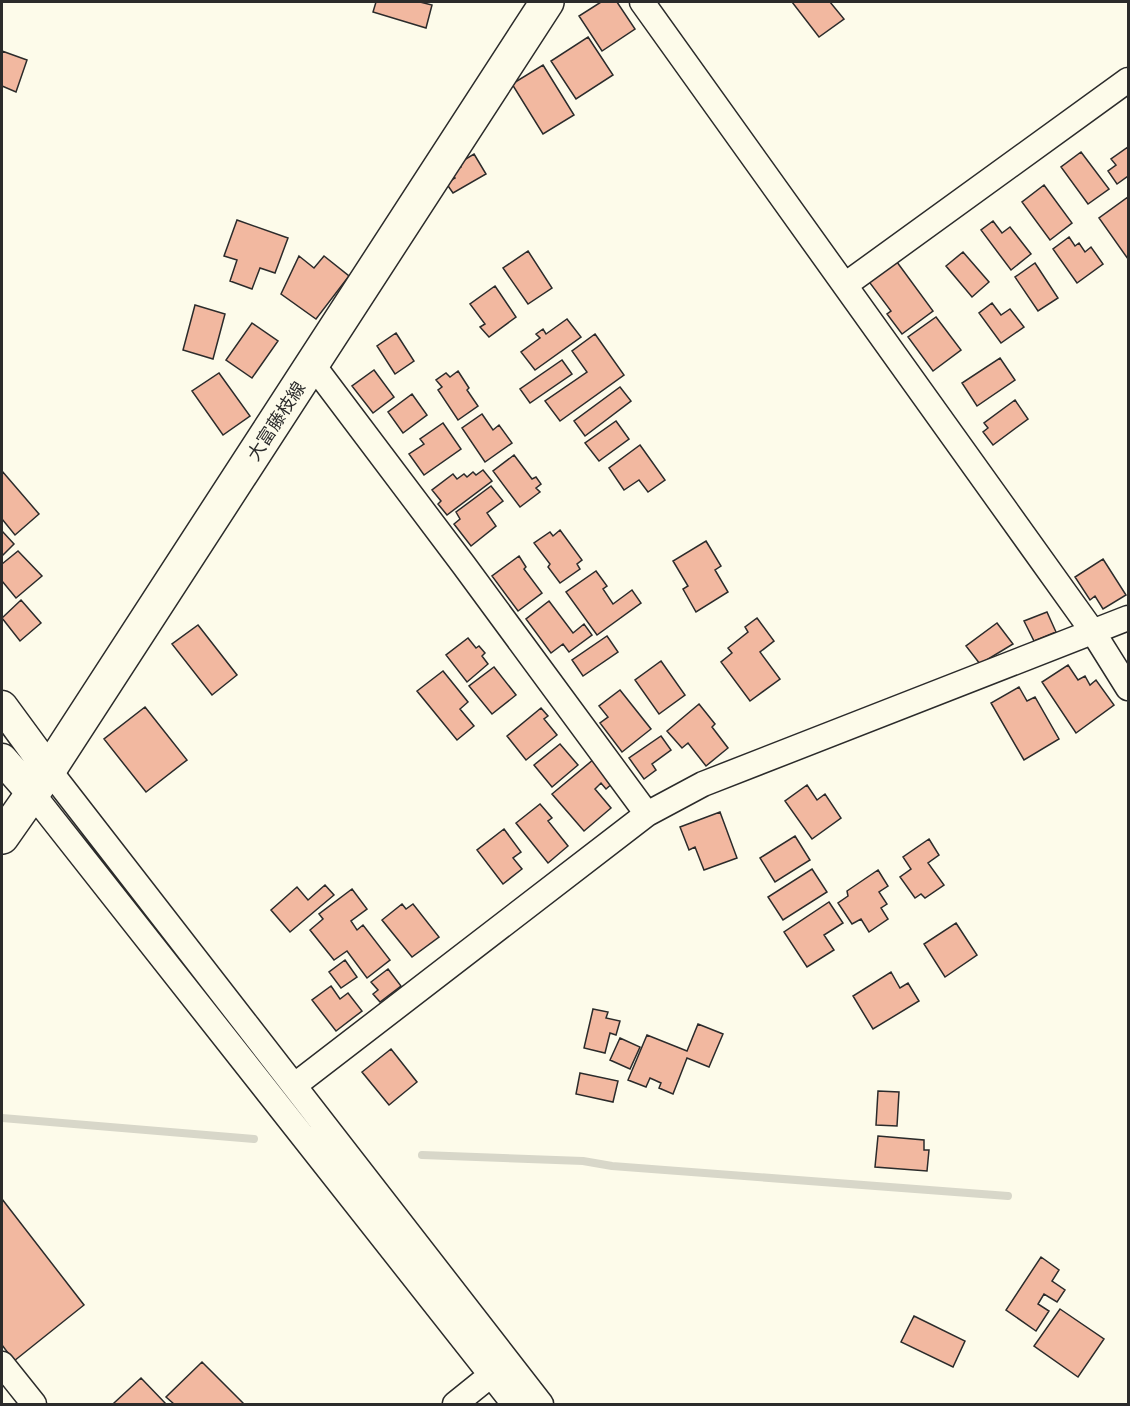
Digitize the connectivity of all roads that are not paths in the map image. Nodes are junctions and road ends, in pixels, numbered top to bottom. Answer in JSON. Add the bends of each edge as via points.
{"nodes":[{"id":1,"x":547,"y":2,"type":"edge"},
{"id":2,"x":642,"y":2,"type":"edge"},
{"id":3,"x":1128,"y":80,"type":"edge"},
{"id":4,"x":845,"y":285,"type":"junction"},
{"id":5,"x":313,"y":365,"type":"junction"},
{"id":6,"x":1128,"y":618,"type":"edge"},
{"id":7,"x":1093,"y":632,"type":"junction"},
{"id":8,"x":1128,"y":688,"type":"edge"},
{"id":9,"x":2,"y":706,"type":"edge"},
{"id":10,"x":2,"y":759,"type":"edge"},
{"id":11,"x":41,"y":782,"type":"junction"},
{"id":12,"x":647,"y":814,"type":"junction"},
{"id":13,"x":2,"y":837,"type":"edge"},
{"id":14,"x":295,"y":1085,"type":"junction"},
{"id":15,"x":2,"y":1364,"type":"edge"},
{"id":16,"x":491,"y":1376,"type":"junction"},
{"id":17,"x":34,"y":1404,"type":"edge"},
{"id":18,"x":454,"y":1404,"type":"edge"},
{"id":19,"x":514,"y":1404,"type":"edge"},
{"id":20,"x":542,"y":1404,"type":"edge"}],
"edges":[{"from":1,"to":5,"type":"main road","name":"大富藤枝線"},
{"from":2,"to":4,"type":"street"},
{"from":3,"to":4,"type":"street"},
{"from":4,"to":7,"type":"street"},
{"from":5,"to":11,"type":"main road","name":"大富藤枝線"},
{"from":5,"to":12,"type":"street"},
{"from":6,"to":7,"type":"street"},
{"from":7,"to":8,"type":"street"},
{"from":7,"to":12,"type":"street","via":[[703,784]]},
{"from":9,"to":11,"type":"street"},
{"from":10,"to":11,"type":"street"},
{"from":11,"to":13,"type":"main road","name":"大富藤枝線"},
{"from":11,"to":14,"type":"street"},
{"from":11,"to":16,"type":"street"},
{"from":12,"to":14,"type":"street"},
{"from":14,"to":20,"type":"street"},
{"from":15,"to":17,"type":"street"},
{"from":16,"to":18,"type":"street"},
{"from":16,"to":19,"type":"street"}]}
